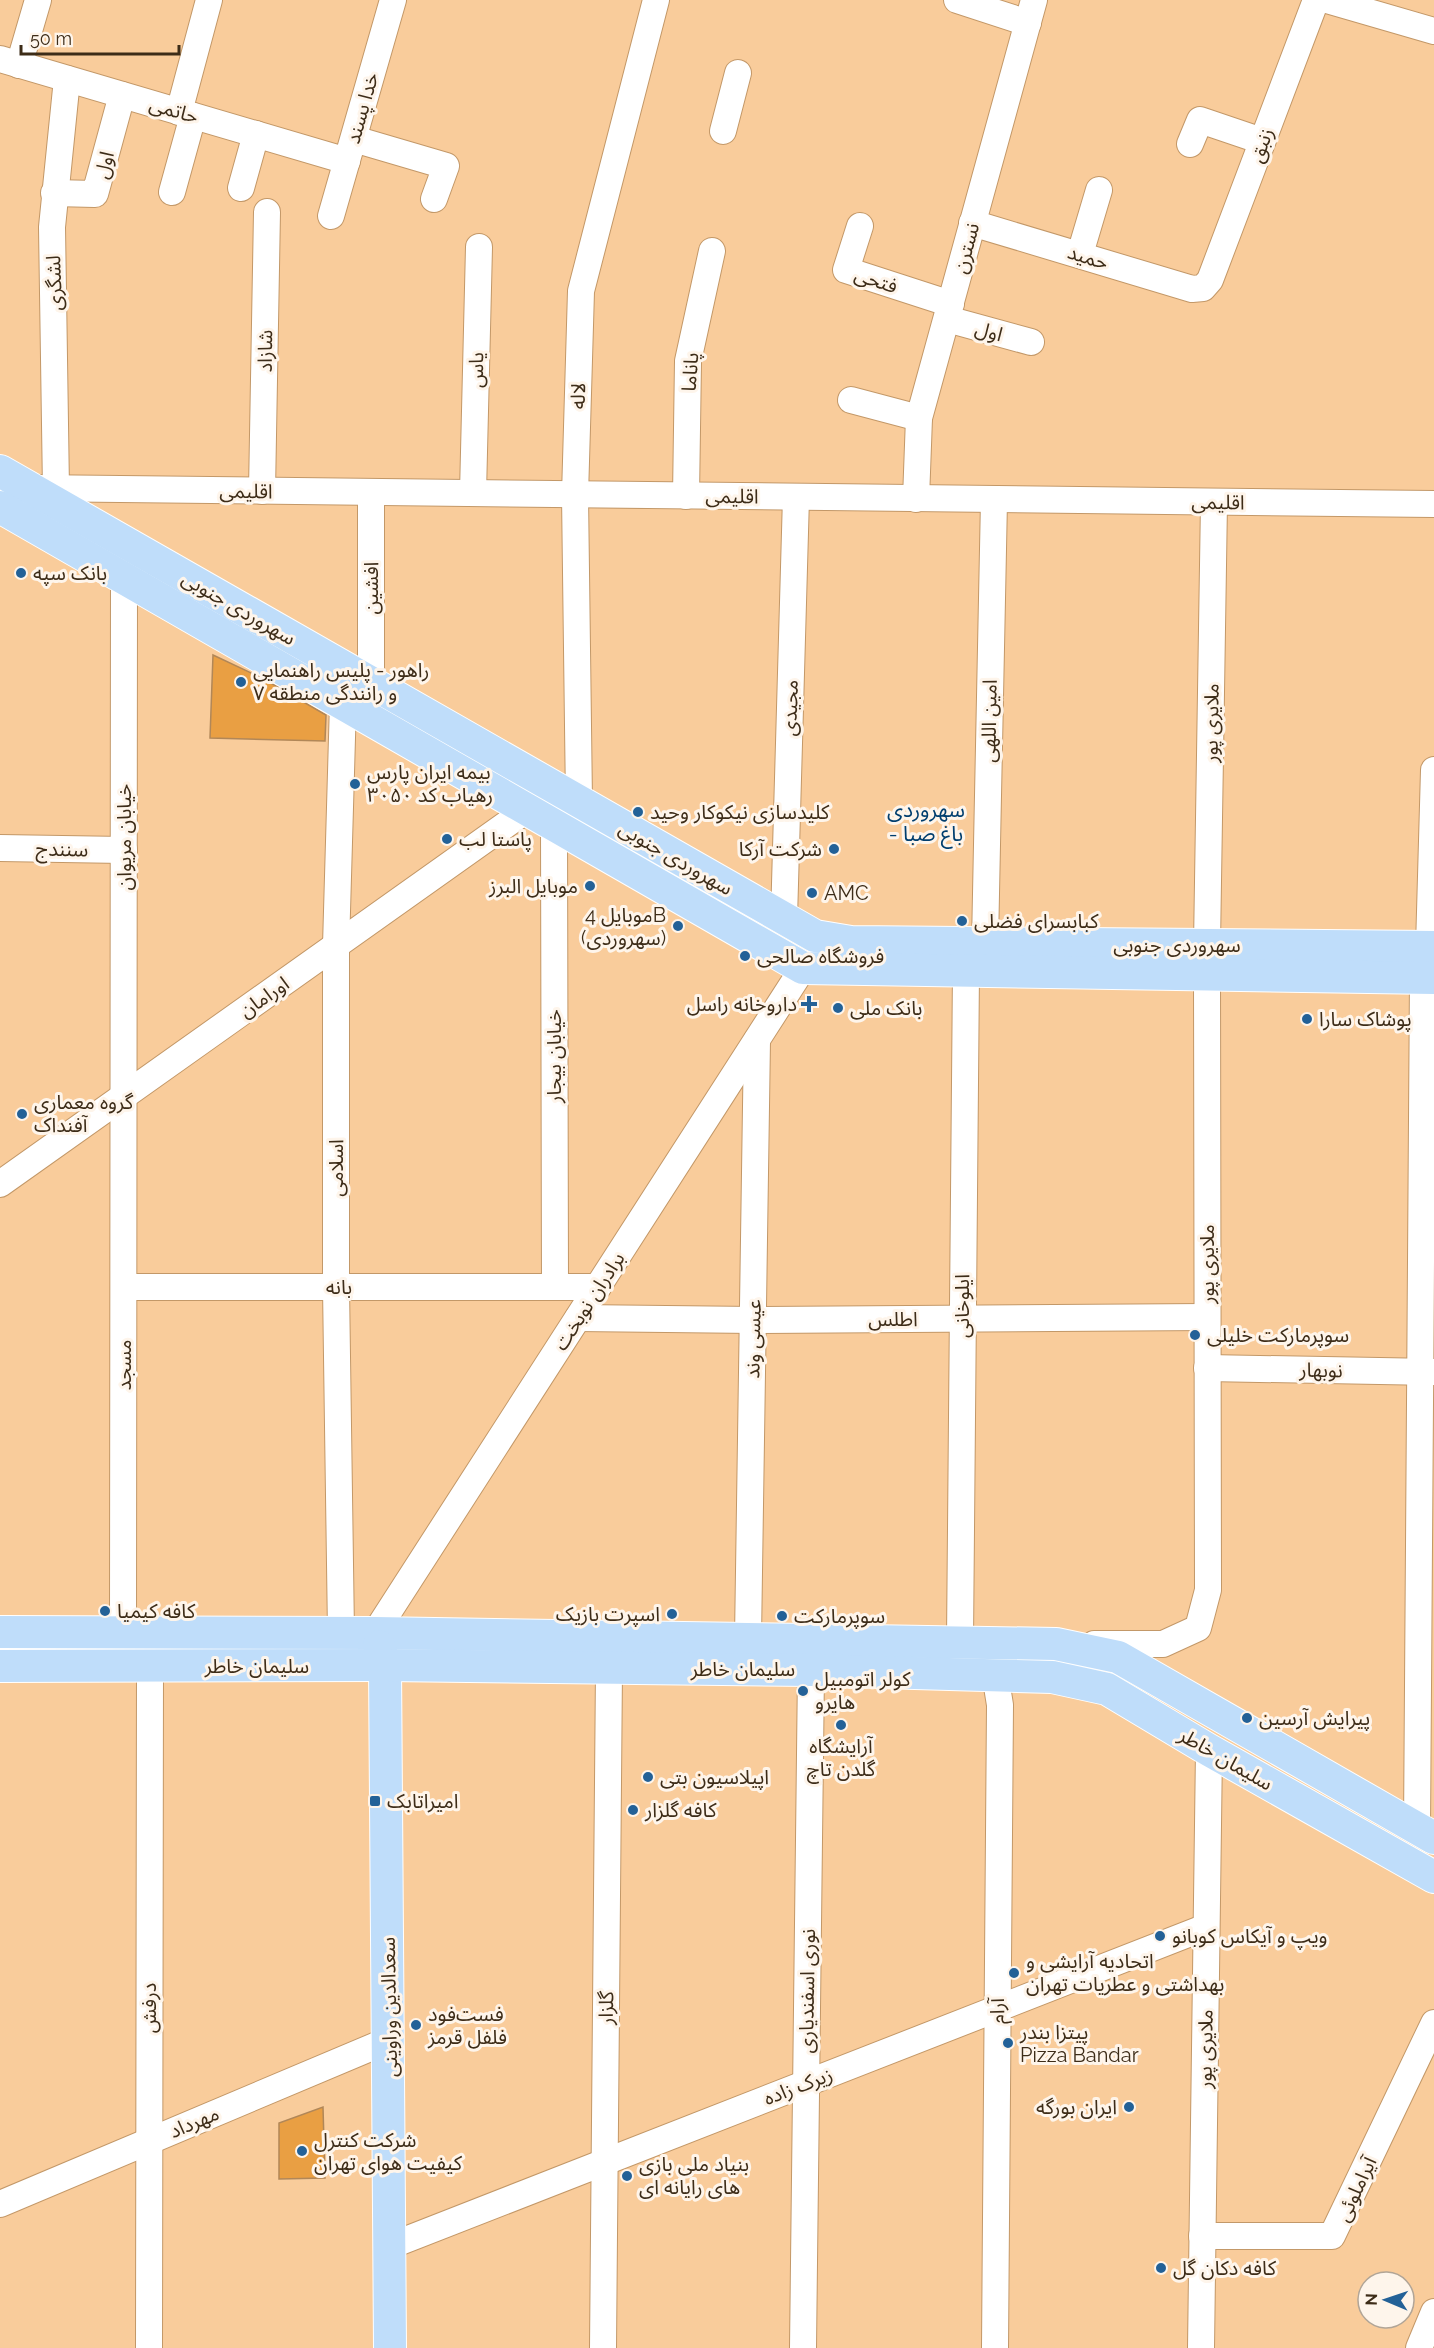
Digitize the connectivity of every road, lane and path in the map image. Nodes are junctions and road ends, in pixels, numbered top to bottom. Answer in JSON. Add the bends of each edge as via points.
{"nodes":[{"id":1,"x":38,"y":0,"type":"edge"},
{"id":2,"x":209,"y":0,"type":"edge"},
{"id":3,"x":393,"y":0,"type":"edge"},
{"id":4,"x":656,"y":0,"type":"edge"},
{"id":5,"x":957,"y":0,"type":"edge"},
{"id":6,"x":1316,"y":0,"type":"edge"},
{"id":7,"x":1327,"y":0,"type":"edge"},
{"id":8,"x":1031,"y":11,"type":"edge"},
{"id":9,"x":1434,"y":31,"type":"edge"},
{"id":10,"x":10,"y":62,"type":"edge"},
{"id":11,"x":738,"y":73,"type":"dead end"},
{"id":12,"x":67,"y":79,"type":"junction"},
{"id":13,"x":122,"y":95,"type":"junction"},
{"id":14,"x":186,"y":114,"type":"junction"},
{"id":15,"x":723,"y":131,"type":"dead end"},
{"id":16,"x":256,"y":134,"type":"junction"},
{"id":17,"x":1262,"y":141,"type":"junction"},
{"id":18,"x":1190,"y":144,"type":"dead end"},
{"id":19,"x":350,"y":150,"type":"junction"},
{"id":20,"x":242,"y":188,"type":"dead end"},
{"id":21,"x":1099,"y":190,"type":"dead end"},
{"id":22,"x":172,"y":192,"type":"dead end"},
{"id":23,"x":54,"y":193,"type":"junction"},
{"id":24,"x":434,"y":199,"type":"dead end"},
{"id":25,"x":267,"y":212,"type":"dead end"},
{"id":26,"x":331,"y":216,"type":"dead end"},
{"id":27,"x":972,"y":223,"type":"junction"},
{"id":28,"x":860,"y":226,"type":"dead end"},
{"id":29,"x":479,"y":247,"type":"dead end"},
{"id":30,"x":712,"y":251,"type":"dead end"},
{"id":31,"x":1080,"y":254,"type":"junction"},
{"id":32,"x":1203,"y":288,"type":"joint"},
{"id":33,"x":949,"y":311,"type":"junction"},
{"id":34,"x":1031,"y":342,"type":"dead end"},
{"id":35,"x":851,"y":400,"type":"dead end"},
{"id":36,"x":919,"y":418,"type":"junction"},
{"id":37,"x":0,"y":471,"type":"edge"},
{"id":38,"x":43,"y":489,"type":"junction"},
{"id":39,"x":262,"y":491,"type":"junction"},
{"id":40,"x":371,"y":493,"type":"junction"},
{"id":41,"x":473,"y":493,"type":"junction"},
{"id":42,"x":575,"y":495,"type":"junction"},
{"id":43,"x":686,"y":496,"type":"junction"},
{"id":44,"x":796,"y":497,"type":"junction"},
{"id":45,"x":916,"y":498,"type":"junction"},
{"id":46,"x":994,"y":500,"type":"junction"},
{"id":47,"x":1214,"y":502,"type":"junction"},
{"id":48,"x":1434,"y":504,"type":"edge"},
{"id":49,"x":0,"y":507,"type":"edge"},
{"id":50,"x":131,"y":564,"type":"junction"},
{"id":51,"x":371,"y":683,"type":"junction"},
{"id":52,"x":343,"y":703,"type":"junction"},
{"id":53,"x":1434,"y":770,"type":"edge"},
{"id":54,"x":579,"y":802,"type":"junction"},
{"id":55,"x":541,"y":817,"type":"junction"},
{"id":56,"x":0,"y":848,"type":"edge"},
{"id":57,"x":124,"y":850,"type":"junction"},
{"id":58,"x":784,"y":919,"type":"junction"},
{"id":59,"x":985,"y":943,"type":"junction"},
{"id":60,"x":336,"y":946,"type":"junction"},
{"id":61,"x":1432,"y":947,"type":"edge"},
{"id":62,"x":1207,"y":960,"type":"junction"},
{"id":63,"x":803,"y":968,"type":"junction"},
{"id":64,"x":966,"y":971,"type":"junction"},
{"id":65,"x":1429,"y":978,"type":"edge"},
{"id":66,"x":757,"y":1040,"type":"junction"},
{"id":67,"x":124,"y":1096,"type":"junction"},
{"id":68,"x":0,"y":1184,"type":"edge"},
{"id":69,"x":124,"y":1287,"type":"junction"},
{"id":70,"x":336,"y":1287,"type":"junction"},
{"id":71,"x":555,"y":1287,"type":"junction"},
{"id":72,"x":598,"y":1287,"type":"junction"},
{"id":73,"x":1207,"y":1317,"type":"junction"},
{"id":74,"x":578,"y":1318,"type":"junction"},
{"id":75,"x":962,"y":1318,"type":"junction"},
{"id":76,"x":754,"y":1320,"type":"junction"},
{"id":77,"x":1207,"y":1368,"type":"junction"},
{"id":78,"x":1427,"y":1372,"type":"edge"},
{"id":79,"x":0,"y":1632,"type":"edge"},
{"id":80,"x":341,"y":1633,"type":"junction"},
{"id":81,"x":375,"y":1633,"type":"junction"},
{"id":82,"x":123,"y":1634,"type":"junction"},
{"id":83,"x":748,"y":1638,"type":"junction"},
{"id":84,"x":960,"y":1640,"type":"junction"},
{"id":85,"x":1056,"y":1644,"type":"junction"},
{"id":86,"x":385,"y":1665,"type":"junction"},
{"id":87,"x":0,"y":1666,"type":"edge"},
{"id":88,"x":150,"y":1667,"type":"junction"},
{"id":89,"x":609,"y":1669,"type":"junction"},
{"id":90,"x":812,"y":1670,"type":"junction"},
{"id":91,"x":995,"y":1674,"type":"junction"},
{"id":92,"x":1209,"y":1750,"type":"junction"},
{"id":93,"x":1425,"y":1833,"type":"edge"},
{"id":94,"x":1434,"y":1877,"type":"edge"},
{"id":95,"x":1206,"y":1927,"type":"junction"},
{"id":96,"x":997,"y":2008,"type":"junction"},
{"id":97,"x":1434,"y":2024,"type":"edge"},
{"id":98,"x":389,"y":2040,"type":"junction"},
{"id":99,"x":806,"y":2083,"type":"junction"},
{"id":100,"x":149,"y":2141,"type":"junction"},
{"id":101,"x":604,"y":2162,"type":"junction"},
{"id":102,"x":0,"y":2204,"type":"edge"},
{"id":103,"x":1202,"y":2236,"type":"junction"},
{"id":104,"x":390,"y":2246,"type":"junction"},
{"id":105,"x":1434,"y":2312,"type":"edge"},
{"id":106,"x":149,"y":2348,"type":"edge"},
{"id":107,"x":390,"y":2348,"type":"edge"},
{"id":108,"x":603,"y":2348,"type":"edge"},
{"id":109,"x":803,"y":2348,"type":"edge"},
{"id":110,"x":995,"y":2348,"type":"edge"},
{"id":111,"x":1201,"y":2348,"type":"edge"},
{"id":112,"x":1419,"y":2348,"type":"edge"}],
"edges":[{"from":1,"to":10,"type":"street"},
{"from":2,"to":14,"type":"street"},
{"from":3,"to":19,"type":"street","name":"خدا پسند"},
{"from":4,"to":42,"type":"street","name":"لاله","via":[[581,291]]},
{"from":5,"to":8,"type":"street"},
{"from":6,"to":17,"type":"street","name":"زنبق"},
{"from":7,"to":9,"type":"street"},
{"from":8,"to":27,"type":"street","name":"نسترن"},
{"from":10,"to":12,"type":"street","name":"حاتمی"},
{"from":11,"to":15,"type":"street"},
{"from":12,"to":13,"type":"street","name":"حاتمی"},
{"from":12,"to":23,"type":"street","name":"لشگری"},
{"from":13,"to":14,"type":"street","name":"حاتمی"},
{"from":13,"to":23,"type":"street","name":"اول","via":[[95,194]]},
{"from":14,"to":16,"type":"street","name":"حاتمی"},
{"from":14,"to":22,"type":"street"},
{"from":16,"to":19,"type":"street","name":"حاتمی"},
{"from":16,"to":20,"type":"street"},
{"from":17,"to":18,"type":"street","via":[[1200,120]]},
{"from":17,"to":32,"type":"street","name":"زنبق","via":[[1210,280]]},
{"from":19,"to":24,"type":"street","via":[[446,166]]},
{"from":19,"to":26,"type":"street","name":"خدا پسند"},
{"from":21,"to":31,"type":"street"},
{"from":23,"to":38,"type":"street","name":"لشگری"},
{"from":25,"to":39,"type":"street","name":"شازاد"},
{"from":27,"to":31,"type":"street","name":"حمید"},
{"from":27,"to":33,"type":"street","name":"نسترن"},
{"from":28,"to":33,"type":"street","name":"فتحی","via":[[846,270]]},
{"from":29,"to":41,"type":"street","name":"یاس"},
{"from":30,"to":43,"type":"street","name":"پاناما","via":[[688,361]]},
{"from":31,"to":32,"type":"street","name":"حمید","via":[[1192,289]]},
{"from":33,"to":34,"type":"street","name":"اول"},
{"from":33,"to":36,"type":"street","name":"نسترن"},
{"from":35,"to":36,"type":"street"},
{"from":36,"to":45,"type":"street","name":"نسترن"},
{"from":37,"to":38,"type":"main road","name":"سهروردی جنوبی"},
{"from":38,"to":39,"type":"street","name":"اقلیمی"},
{"from":38,"to":50,"type":"main road","name":"سهروردی جنوبی"},
{"from":39,"to":40,"type":"street","name":"اقلیمی"},
{"from":40,"to":41,"type":"street","name":"اقلیمی"},
{"from":40,"to":51,"type":"street","name":"افشین"},
{"from":41,"to":42,"type":"street","name":"اقلیمی"},
{"from":42,"to":43,"type":"street","name":"اقلیمی"},
{"from":42,"to":54,"type":"street","name":"لاله"},
{"from":43,"to":44,"type":"street","name":"اقلیمی"},
{"from":44,"to":45,"type":"street","name":"اقلیمی"},
{"from":44,"to":58,"type":"street","name":"مجیدی"},
{"from":45,"to":46,"type":"street","name":"اقلیمی"},
{"from":46,"to":47,"type":"street","name":"اقلیمی"},
{"from":46,"to":59,"type":"street","name":"امین اللهی"},
{"from":47,"to":48,"type":"street","name":"اقلیمی"},
{"from":47,"to":62,"type":"street","name":"ملایری پور"},
{"from":49,"to":50,"type":"main road","name":"سهروردی جنوبی"},
{"from":50,"to":51,"type":"main road","name":"سهروردی جنوبی"},
{"from":50,"to":52,"type":"main road","name":"سهروردی جنوبی"},
{"from":50,"to":57,"type":"street","name":"خیابان مریوان"},
{"from":51,"to":54,"type":"main road","name":"سهروردی جنوبی"},
{"from":52,"to":55,"type":"main road","name":"سهروردی جنوبی"},
{"from":52,"to":60,"type":"street","name":"اسلامی"},
{"from":53,"to":61,"type":"street"},
{"from":54,"to":58,"type":"main road","name":"سهروردی جنوبی"},
{"from":55,"to":60,"type":"street","name":"اورامان"},
{"from":55,"to":63,"type":"main road","name":"سهروردی جنوبی"},
{"from":55,"to":71,"type":"street","name":"خیابان بیجار"},
{"from":56,"to":57,"type":"street","name":"سنندج"},
{"from":57,"to":67,"type":"street","name":"خیابان مریوان"},
{"from":58,"to":59,"type":"main road","name":"سهروردی جنوبی","via":[[815,936],[850,942]]},
{"from":59,"to":62,"type":"main road","name":"سهروردی جنوبی"},
{"from":60,"to":67,"type":"street","name":"اورامان"},
{"from":60,"to":70,"type":"street","name":"اسلامی"},
{"from":61,"to":62,"type":"main road","name":"سهروردی جنوبی"},
{"from":62,"to":64,"type":"main road","name":"سهروردی جنوبی"},
{"from":62,"to":65,"type":"main road","name":"سهروردی جنوبی"},
{"from":62,"to":73,"type":"street","name":"ملایری پور"},
{"from":63,"to":64,"type":"main road","name":"سهروردی جنوبی"},
{"from":63,"to":66,"type":"street","name":"برادران نوبخت"},
{"from":64,"to":75,"type":"street","name":"ایلوخانی"},
{"from":65,"to":78,"type":"street"},
{"from":66,"to":72,"type":"street","name":"برادران نوبخت"},
{"from":66,"to":76,"type":"street","name":"عیسی وند"},
{"from":67,"to":68,"type":"street","name":"اورامان"},
{"from":67,"to":69,"type":"street","name":"مسجد"},
{"from":69,"to":70,"type":"street","name":"بانه"},
{"from":69,"to":82,"type":"street","name":"مسجد"},
{"from":70,"to":71,"type":"street","name":"بانه"},
{"from":70,"to":80,"type":"street","name":"اسلامی"},
{"from":71,"to":72,"type":"street","name":"بانه"},
{"from":72,"to":74,"type":"street","name":"برادران نوبخت"},
{"from":73,"to":75,"type":"street","name":"اطلس"},
{"from":73,"to":77,"type":"street","name":"ملایری پور"},
{"from":74,"to":76,"type":"street","name":"اطلس"},
{"from":74,"to":81,"type":"street","name":"برادران نوبخت"},
{"from":75,"to":76,"type":"street","name":"اطلس"},
{"from":75,"to":84,"type":"street","name":"ایلوخانی"},
{"from":76,"to":83,"type":"street","name":"عیسی وند"},
{"from":77,"to":78,"type":"street","name":"نوبهار"},
{"from":77,"to":85,"type":"street","name":"ملایری پور","via":[[1208,1590],[1198,1628],[1163,1644]]},
{"from":78,"to":93,"type":"street"},
{"from":79,"to":82,"type":"main road","name":"سلیمان خاطر"},
{"from":80,"to":81,"type":"main road","name":"سلیمان خاطر"},
{"from":80,"to":82,"type":"main road","name":"سلیمان خاطر"},
{"from":81,"to":83,"type":"main road","name":"سلیمان خاطر"},
{"from":81,"to":86,"type":"main road","name":"سعدالدین وراوینی"},
{"from":83,"to":84,"type":"main road","name":"سلیمان خاطر"},
{"from":84,"to":85,"type":"main road","name":"سلیمان خاطر"},
{"from":85,"to":93,"type":"main road","name":"سلیمان خاطر","via":[[1118,1657]]},
{"from":86,"to":88,"type":"main road","name":"سلیمان خاطر"},
{"from":86,"to":89,"type":"main road","name":"سلیمان خاطر"},
{"from":86,"to":98,"type":"main road","name":"سعدالدین وراوینی"},
{"from":87,"to":88,"type":"main road","name":"سلیمان خاطر"},
{"from":88,"to":100,"type":"street","name":"درفش"},
{"from":89,"to":90,"type":"main road","name":"سلیمان خاطر"},
{"from":89,"to":101,"type":"street","name":"گلزار"},
{"from":90,"to":91,"type":"main road","name":"سلیمان خاطر"},
{"from":90,"to":99,"type":"street","name":"نوری اسفندیاری"},
{"from":91,"to":92,"type":"main road","name":"سلیمان خاطر","via":[[1052,1677],[1107,1689]]},
{"from":91,"to":96,"type":"street","name":"آرام","via":[[1000,1706]]},
{"from":92,"to":94,"type":"main road","name":"سلیمان خاطر"},
{"from":92,"to":95,"type":"street","name":"ملایری پور"},
{"from":95,"to":96,"type":"street","name":"زیرک زاده"},
{"from":95,"to":103,"type":"street","name":"ملایری پور"},
{"from":96,"to":99,"type":"street","name":"زیرک زاده"},
{"from":96,"to":110,"type":"street","name":"آرام"},
{"from":97,"to":103,"type":"street","name":"آیراملوئی","via":[[1332,2236]]},
{"from":98,"to":100,"type":"street","name":"مهرداد"},
{"from":98,"to":104,"type":"main road","name":"سعدالدین وراوینی"},
{"from":99,"to":101,"type":"street","name":"زیرک زاده"},
{"from":99,"to":109,"type":"street","name":"نوری اسفندیاری"},
{"from":100,"to":102,"type":"street","name":"مهرداد"},
{"from":100,"to":106,"type":"street","name":"درفش"},
{"from":101,"to":104,"type":"street","name":"زیرک زاده"},
{"from":101,"to":108,"type":"street","name":"گلزار"},
{"from":103,"to":111,"type":"street","name":"ملایری پور"},
{"from":104,"to":107,"type":"main road","name":"سعدالدین وراوینی"},
{"from":105,"to":112,"type":"street"}]}
